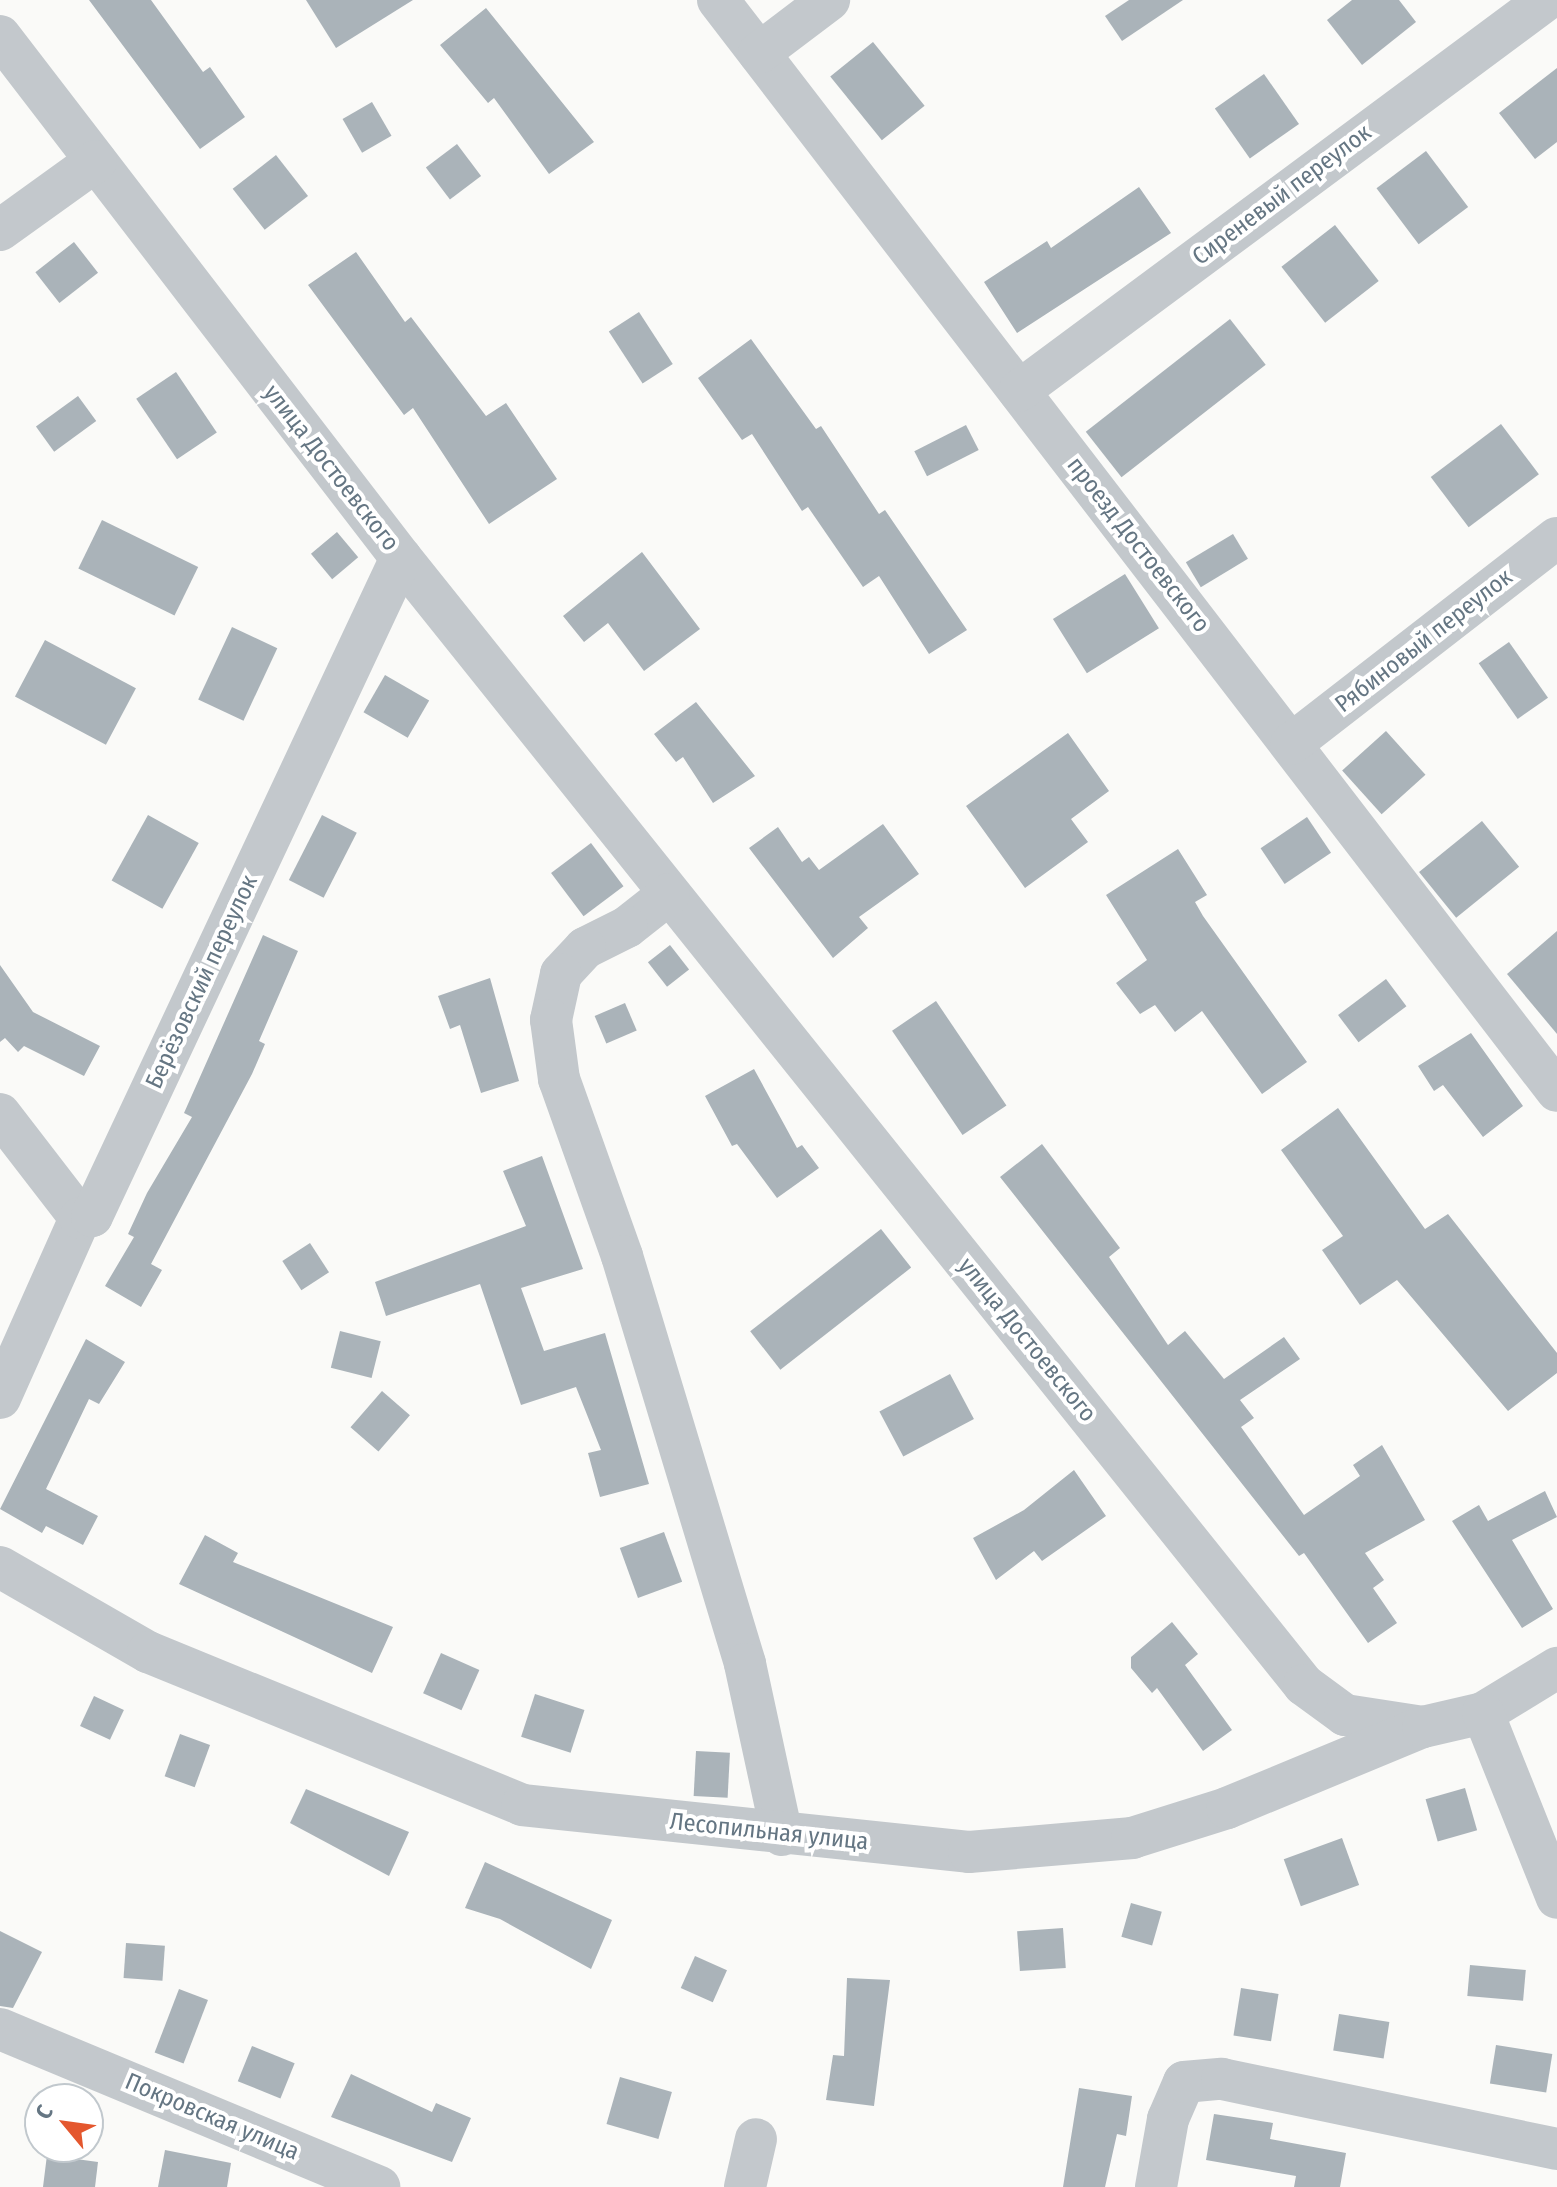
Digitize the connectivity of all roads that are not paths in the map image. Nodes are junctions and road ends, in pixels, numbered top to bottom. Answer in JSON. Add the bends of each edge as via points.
{"nodes":[{"id":1,"x":718,"y":0,"type":"edge"},
{"id":2,"x":829,"y":0,"type":"edge"},
{"id":3,"x":1546,"y":0,"type":"edge"},
{"id":4,"x":0,"y":36,"type":"edge"},
{"id":5,"x":759,"y":53,"type":"junction"},
{"id":6,"x":96,"y":161,"type":"junction"},
{"id":7,"x":0,"y":230,"type":"edge"},
{"id":8,"x":1019,"y":391,"type":"junction"},
{"id":9,"x":1557,"y":538,"type":"edge"},
{"id":10,"x":401,"y":558,"type":"junction"},
{"id":11,"x":1291,"y":744,"type":"junction"},
{"id":12,"x":669,"y":894,"type":"junction"},
{"id":13,"x":1557,"y":1091,"type":"edge"},
{"id":14,"x":0,"y":1114,"type":"edge"},
{"id":15,"x":80,"y":1218,"type":"junction"},
{"id":16,"x":0,"y":1398,"type":"edge"},
{"id":17,"x":0,"y":1567,"type":"edge"},
{"id":18,"x":1557,"y":1668,"type":"edge"},
{"id":19,"x":1483,"y":1713,"type":"junction"},
{"id":20,"x":1423,"y":1727,"type":"junction"},
{"id":21,"x":782,"y":1835,"type":"junction"},
{"id":22,"x":1557,"y":1898,"type":"edge"},
{"id":23,"x":0,"y":2029,"type":"edge"},
{"id":24,"x":756,"y":2139,"type":"dead end"},
{"id":25,"x":1557,"y":2149,"type":"edge"},
{"id":26,"x":379,"y":2187,"type":"edge"},
{"id":27,"x":745,"y":2187,"type":"edge"},
{"id":28,"x":1156,"y":2187,"type":"edge"}],
"edges":[{"from":1,"to":5,"type":"street","name":"проезд Достоевского"},
{"from":2,"to":5,"type":"street"},
{"from":3,"to":8,"type":"street","name":"Сиреневый переулок"},
{"from":4,"to":6,"type":"street","name":"улица Достоевского"},
{"from":5,"to":8,"type":"street","name":"проезд Достоевского"},
{"from":6,"to":7,"type":"street"},
{"from":6,"to":10,"type":"street","name":"улица Достоевского"},
{"from":8,"to":11,"type":"street","name":"проезд Достоевского"},
{"from":9,"to":11,"type":"street","name":"Рябиновый переулок"},
{"from":10,"to":12,"type":"street","name":"улица Достоевского"},
{"from":10,"to":15,"type":"street","name":"Берёзовский переулок","via":[[92,1216]]},
{"from":11,"to":13,"type":"street","name":"проезд Достоевского"},
{"from":12,"to":20,"type":"street","name":"улица Достоевского","via":[[1304,1685],[1345,1715]]},
{"from":12,"to":21,"type":"street","via":[[627,927],[585,948],[561,974],[551,1020],[559,1079],[622,1256],[745,1664]]},
{"from":14,"to":15,"type":"street"},
{"from":15,"to":16,"type":"street","name":"Берёзовский переулок"},
{"from":17,"to":21,"type":"street","name":"Лесопильная улица","via":[[148,1652],[522,1805]]},
{"from":18,"to":19,"type":"street","name":"Лесопильная улица"},
{"from":19,"to":20,"type":"street","name":"Лесопильная улица"},
{"from":19,"to":22,"type":"street"},
{"from":20,"to":21,"type":"street","name":"Лесопильная улица","via":[[1227,1808],[1132,1838],[969,1852]]},
{"from":23,"to":26,"type":"street","name":"Покровская улица"},
{"from":24,"to":27,"type":"street"},
{"from":25,"to":28,"type":"street","via":[[1222,2079],[1184,2082],[1168,2119]]}]}
